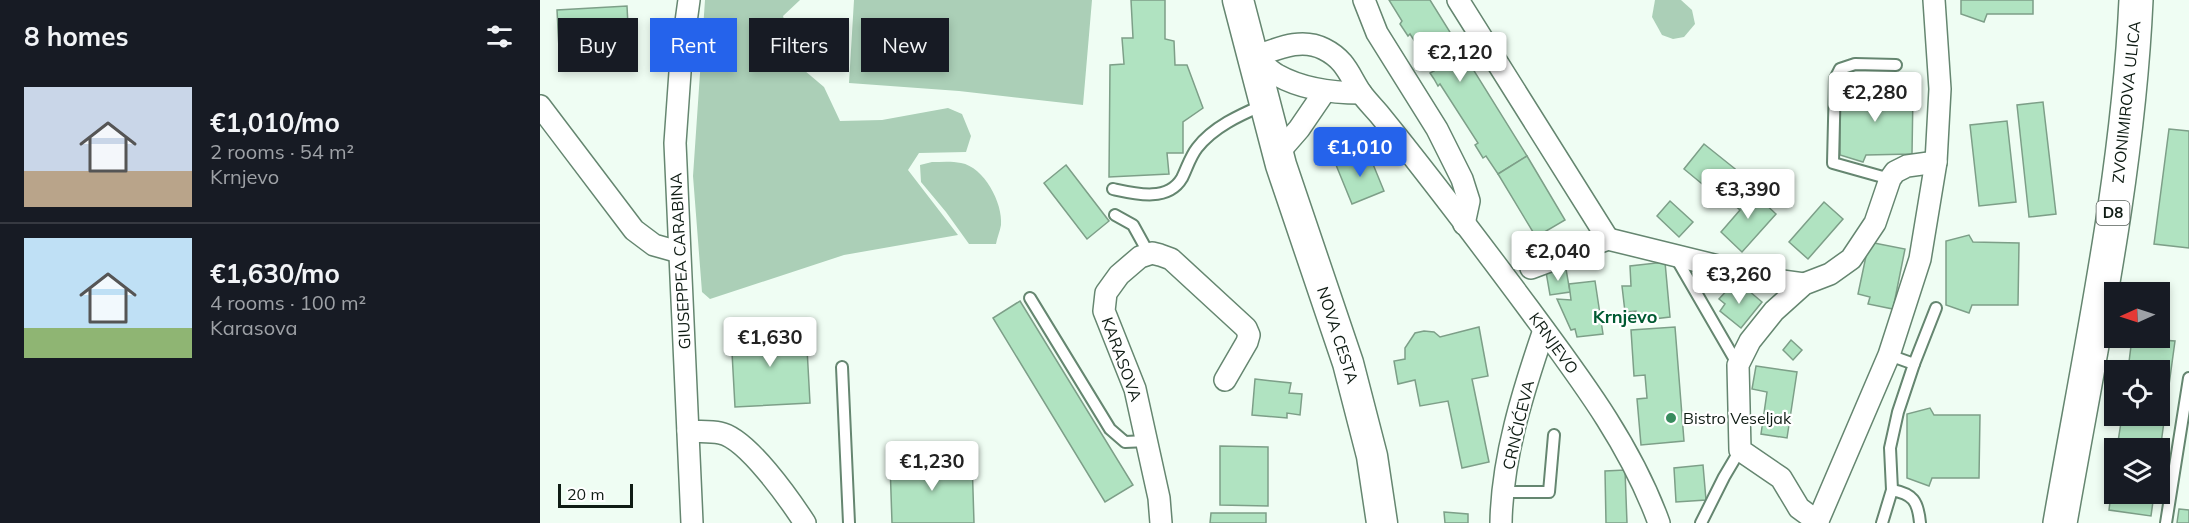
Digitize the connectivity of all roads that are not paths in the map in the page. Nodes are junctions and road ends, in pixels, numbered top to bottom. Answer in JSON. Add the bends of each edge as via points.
{"nodes":[{"id":1,"x":689,"y":0,"type":"edge"},
{"id":2,"x":1238,"y":0,"type":"edge"},
{"id":3,"x":1364,"y":0,"type":"edge"},
{"id":4,"x":1458,"y":0,"type":"edge"},
{"id":5,"x":1934,"y":0,"type":"edge"},
{"id":6,"x":2136,"y":0,"type":"edge"},
{"id":7,"x":1254,"y":57,"type":"junction"},
{"id":8,"x":1896,"y":65,"type":"dead end"},
{"id":9,"x":1325,"y":91,"type":"junction"},
{"id":10,"x":1361,"y":93,"type":"junction"},
{"id":11,"x":1266,"y":103,"type":"junction"},
{"id":12,"x":540,"y":105,"type":"edge"},
{"id":13,"x":1279,"y":152,"type":"junction"},
{"id":14,"x":1936,"y":162,"type":"junction"},
{"id":15,"x":1890,"y":179,"type":"junction"},
{"id":16,"x":1113,"y":189,"type":"dead end"},
{"id":17,"x":1115,"y":215,"type":"dead end"},
{"id":18,"x":1464,"y":224,"type":"junction"},
{"id":19,"x":1608,"y":239,"type":"junction"},
{"id":20,"x":679,"y":252,"type":"junction"},
{"id":21,"x":1149,"y":254,"type":"junction"},
{"id":22,"x":1676,"y":257,"type":"junction"},
{"id":23,"x":1531,"y":268,"type":"dead end"},
{"id":24,"x":1804,"y":284,"type":"junction"},
{"id":25,"x":1030,"y":298,"type":"dead end"},
{"id":26,"x":1935,"y":308,"type":"dead end"},
{"id":27,"x":1544,"y":330,"type":"junction"},
{"id":28,"x":1889,"y":354,"type":"junction"},
{"id":29,"x":1914,"y":364,"type":"junction"},
{"id":30,"x":1738,"y":365,"type":"junction"},
{"id":31,"x":842,"y":367,"type":"dead end"},
{"id":32,"x":2189,"y":378,"type":"edge"},
{"id":33,"x":1225,"y":380,"type":"dead end"},
{"id":34,"x":688,"y":431,"type":"junction"},
{"id":35,"x":1554,"y":435,"type":"dead end"},
{"id":36,"x":1147,"y":441,"type":"junction"},
{"id":37,"x":1740,"y":450,"type":"junction"},
{"id":38,"x":1892,"y":490,"type":"junction"},
{"id":39,"x":1503,"y":492,"type":"junction"},
{"id":40,"x":692,"y":523,"type":"edge"},
{"id":41,"x":806,"y":523,"type":"edge"},
{"id":42,"x":849,"y":523,"type":"edge"},
{"id":43,"x":1161,"y":523,"type":"edge"},
{"id":44,"x":1382,"y":523,"type":"edge"},
{"id":45,"x":1502,"y":523,"type":"edge"},
{"id":46,"x":1659,"y":523,"type":"edge"},
{"id":47,"x":1701,"y":523,"type":"edge"},
{"id":48,"x":1817,"y":523,"type":"edge"},
{"id":49,"x":1882,"y":523,"type":"edge"},
{"id":50,"x":1920,"y":523,"type":"edge"},
{"id":51,"x":2060,"y":523,"type":"edge"},
{"id":52,"x":2166,"y":523,"type":"edge"}],
"edges":[{"from":1,"to":20,"type":"street","name":"GIUSEPPEA CARABINA","via":[[675,143]]},
{"from":2,"to":7,"type":"street","name":"NOVA CESTA"},
{"from":3,"to":18,"type":"street","via":[[1377,33],[1437,129],[1462,180],[1469,201]]},
{"from":4,"to":19,"type":"street"},
{"from":5,"to":14,"type":"street","via":[[1940,89]]},
{"from":6,"to":51,"type":"main road","name":"ZVONIMIROVA ULICA","number":"D8","via":[[2120,172]]},
{"from":7,"to":9,"type":"street","via":[[1278,75]]},
{"from":7,"to":10,"type":"street","name":"KRNJEVO","via":[[1290,44],[1308,43],[1325,49],[1346,66]]},
{"from":7,"to":11,"type":"street","name":"NOVA CESTA"},
{"from":8,"to":15,"type":"lane","via":[[1855,64],[1840,69],[1834,79],[1833,163]]},
{"from":9,"to":10,"type":"street"},
{"from":9,"to":13,"type":"street"},
{"from":10,"to":18,"type":"street","name":"KRNJEVO"},
{"from":11,"to":13,"type":"street","name":"NOVA CESTA"},
{"from":11,"to":16,"type":"lane","via":[[1234,118],[1197,148],[1174,188],[1139,195]]},
{"from":12,"to":20,"type":"street","via":[[634,230],[648,241]]},
{"from":13,"to":44,"type":"street","name":"NOVA CESTA","via":[[1348,363],[1372,456]]},
{"from":14,"to":15,"type":"street","via":[[1907,166]]},
{"from":14,"to":28,"type":"street","via":[[1920,259]]},
{"from":15,"to":24,"type":"street","via":[[1875,223],[1851,259],[1830,274]]},
{"from":17,"to":21,"type":"lane","via":[[1133,225]]},
{"from":18,"to":27,"type":"street","name":"KRNJEVO"},
{"from":19,"to":22,"type":"street"},
{"from":19,"to":23,"type":"street"},
{"from":20,"to":34,"type":"street","name":"GIUSEPPEA CARABINA"},
{"from":21,"to":33,"type":"street","via":[[1171,259],[1246,328],[1247,342]]},
{"from":21,"to":36,"type":"street","name":"KARASOVA","via":[[1119,275],[1106,293],[1104,311],[1135,389]]},
{"from":22,"to":24,"type":"street"},
{"from":22,"to":30,"type":"lane"},
{"from":24,"to":30,"type":"street","via":[[1774,311],[1750,341]]},
{"from":25,"to":36,"type":"lane","via":[[1110,429],[1125,442]]},
{"from":26,"to":29,"type":"lane"},
{"from":27,"to":39,"type":"street","name":"CRNČIĆEVA","via":[[1527,382]]},
{"from":27,"to":46,"type":"street","name":"KRNJEVO","via":[[1605,414]]},
{"from":28,"to":29,"type":"lane"},
{"from":28,"to":48,"type":"street"},
{"from":29,"to":38,"type":"lane","via":[[1890,448]]},
{"from":30,"to":37,"type":"street"},
{"from":31,"to":42,"type":"lane"},
{"from":32,"to":52,"type":"lane"},
{"from":34,"to":40,"type":"street","name":"GIUSEPPEA CARABINA"},
{"from":34,"to":41,"type":"street","via":[[722,433],[738,442],[774,480]]},
{"from":35,"to":39,"type":"lane","via":[[1549,492]]},
{"from":36,"to":43,"type":"street","name":"KARASOVA"},
{"from":37,"to":47,"type":"lane"},
{"from":37,"to":48,"type":"street","via":[[1781,478],[1799,508]]},
{"from":38,"to":49,"type":"lane"},
{"from":38,"to":50,"type":"lane","via":[[1910,496],[1918,508]]},
{"from":39,"to":45,"type":"street","name":"CRNČIĆEVA"}]}
